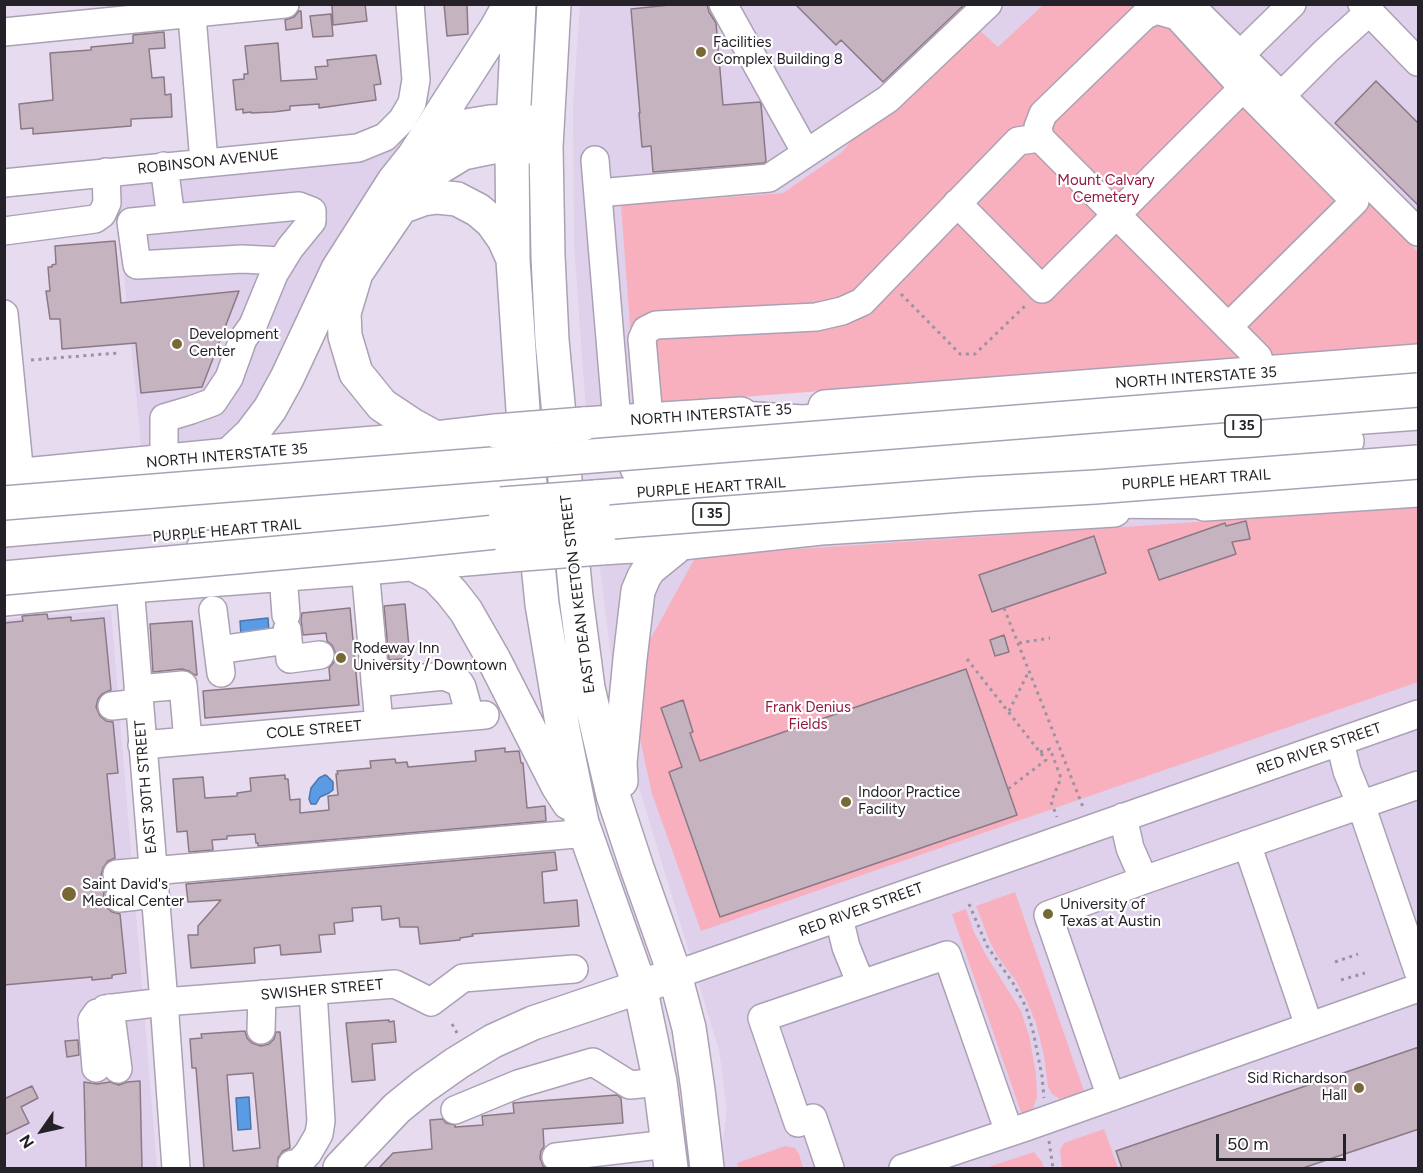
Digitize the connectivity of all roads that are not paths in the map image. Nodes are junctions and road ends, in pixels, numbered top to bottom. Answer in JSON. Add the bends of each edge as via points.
{"nodes":[{"id":1,"x":285,"y":4,"type":"edge"},
{"id":2,"x":410,"y":4,"type":"edge"},
{"id":3,"x":510,"y":4,"type":"edge"},
{"id":4,"x":519,"y":4,"type":"edge"},
{"id":5,"x":554,"y":4,"type":"edge"},
{"id":6,"x":723,"y":4,"type":"edge"},
{"id":7,"x":988,"y":4,"type":"edge"},
{"id":8,"x":1189,"y":4,"type":"edge"},
{"id":9,"x":1292,"y":4,"type":"edge"},
{"id":10,"x":1365,"y":8,"type":"edge"},
{"id":11,"x":192,"y":9,"type":"edge"},
{"id":12,"x":4,"y":32,"type":"edge"},
{"id":13,"x":1240,"y":55,"type":"junction"},
{"id":14,"x":1419,"y":62,"type":"edge"},
{"id":15,"x":1243,"y":88,"type":"junction"},
{"id":16,"x":1281,"y":96,"type":"junction"},
{"id":17,"x":512,"y":133,"type":"junction"},
{"id":18,"x":546,"y":135,"type":"junction"},
{"id":19,"x":1040,"y":138,"type":"junction"},
{"id":20,"x":806,"y":153,"type":"junction"},
{"id":21,"x":414,"y":156,"type":"junction"},
{"id":22,"x":595,"y":160,"type":"dead end"},
{"id":23,"x":204,"y":162,"type":"junction"},
{"id":24,"x":164,"y":166,"type":"junction"},
{"id":25,"x":106,"y":172,"type":"junction"},
{"id":26,"x":4,"y":183,"type":"edge"},
{"id":27,"x":598,"y":193,"type":"junction"},
{"id":28,"x":957,"y":203,"type":"junction"},
{"id":29,"x":401,"y":207,"type":"junction"},
{"id":30,"x":1116,"y":214,"type":"junction"},
{"id":31,"x":171,"y":218,"type":"junction"},
{"id":32,"x":4,"y":231,"type":"edge"},
{"id":33,"x":1419,"y":232,"type":"edge"},
{"id":34,"x":513,"y":260,"type":"junction"},
{"id":35,"x":282,"y":261,"type":"junction"},
{"id":36,"x":4,"y":314,"type":"edge"},
{"id":37,"x":1227,"y":327,"type":"junction"},
{"id":38,"x":1419,"y":362,"type":"edge"},
{"id":39,"x":1263,"y":373,"type":"junction"},
{"id":40,"x":1419,"y":390,"type":"edge"},
{"id":41,"x":1419,"y":413,"type":"edge"},
{"id":42,"x":711,"y":416,"type":"junction"},
{"id":43,"x":633,"y":420,"type":"junction"},
{"id":44,"x":1419,"y":435,"type":"edge"},
{"id":45,"x":436,"y":438,"type":"junction"},
{"id":46,"x":1067,"y":439,"type":"junction"},
{"id":47,"x":230,"y":455,"type":"junction"},
{"id":48,"x":164,"y":461,"type":"junction"},
{"id":49,"x":1419,"y":462,"type":"edge"},
{"id":50,"x":593,"y":484,"type":"junction"},
{"id":51,"x":10,"y":486,"type":"edge"},
{"id":52,"x":1419,"y":490,"type":"edge"},
{"id":53,"x":502,"y":492,"type":"junction"},
{"id":54,"x":637,"y":494,"type":"junction"},
{"id":55,"x":1233,"y":502,"type":"junction"},
{"id":56,"x":318,"y":523,"type":"junction"},
{"id":57,"x":4,"y":530,"type":"edge"},
{"id":58,"x":681,"y":543,"type":"junction"},
{"id":59,"x":4,"y":552,"type":"edge"},
{"id":60,"x":413,"y":564,"type":"junction"},
{"id":61,"x":364,"y":568,"type":"junction"},
{"id":62,"x":283,"y":574,"type":"junction"},
{"id":63,"x":4,"y":578,"type":"edge"},
{"id":64,"x":130,"y":586,"type":"junction"},
{"id":65,"x":4,"y":589,"type":"edge"},
{"id":66,"x":4,"y":599,"type":"edge"},
{"id":67,"x":213,"y":610,"type":"dead end"},
{"id":68,"x":287,"y":628,"type":"junction"},
{"id":69,"x":320,"y":655,"type":"dead end"},
{"id":70,"x":375,"y":683,"type":"junction"},
{"id":71,"x":139,"y":696,"type":"junction"},
{"id":72,"x":112,"y":706,"type":"dead end"},
{"id":73,"x":1419,"y":714,"type":"edge"},
{"id":74,"x":379,"y":724,"type":"junction"},
{"id":75,"x":188,"y":741,"type":"junction"},
{"id":76,"x":1340,"y":742,"type":"junction"},
{"id":77,"x":142,"y":745,"type":"junction"},
{"id":78,"x":1419,"y":785,"type":"edge"},
{"id":79,"x":1361,"y":805,"type":"junction"},
{"id":80,"x":1123,"y":817,"type":"junction"},
{"id":81,"x":584,"y":828,"type":"junction"},
{"id":82,"x":1247,"y":844,"type":"junction"},
{"id":83,"x":637,"y":868,"type":"junction"},
{"id":84,"x":1143,"y":880,"type":"junction"},
{"id":85,"x":154,"y":883,"type":"junction"},
{"id":86,"x":118,"y":886,"type":"dead end"},
{"id":87,"x":839,"y":918,"type":"junction"},
{"id":88,"x":574,"y":969,"type":"dead end"},
{"id":89,"x":1419,"y":971,"type":"edge"},
{"id":90,"x":675,"y":975,"type":"junction"},
{"id":91,"x":861,"y":984,"type":"junction"},
{"id":92,"x":640,"y":987,"type":"junction"},
{"id":93,"x":1419,"y":988,"type":"edge"},
{"id":94,"x":313,"y":991,"type":"junction"},
{"id":95,"x":262,"y":994,"type":"junction"},
{"id":96,"x":164,"y":1002,"type":"junction"},
{"id":97,"x":1309,"y":1026,"type":"junction"},
{"id":98,"x":261,"y":1030,"type":"dead end"},
{"id":99,"x":107,"y":1068,"type":"dead end"},
{"id":100,"x":660,"y":1082,"type":"junction"},
{"id":101,"x":1111,"y":1097,"type":"junction"},
{"id":102,"x":455,"y":1110,"type":"dead end"},
{"id":103,"x":1009,"y":1132,"type":"junction"},
{"id":104,"x":670,"y":1156,"type":"edge"},
{"id":105,"x":556,"y":1157,"type":"dead end"},
{"id":106,"x":292,"y":1164,"type":"dead end"},
{"id":107,"x":176,"y":1168,"type":"edge"},
{"id":108,"x":340,"y":1168,"type":"edge"},
{"id":109,"x":707,"y":1168,"type":"edge"},
{"id":110,"x":830,"y":1168,"type":"edge"},
{"id":111,"x":903,"y":1168,"type":"edge"}],
"edges":[{"from":1,"to":11,"type":"street"},
{"from":2,"to":23,"type":"street","name":"ROBINSON AVENUE","via":[[416,80],[412,103],[385,137],[358,148]]},
{"from":3,"to":21,"type":"main road"},
{"from":4,"to":17,"type":"main road"},
{"from":5,"to":18,"type":"main road","name":"EAST DEAN KEETON STREET"},
{"from":6,"to":20,"type":"street"},
{"from":7,"to":20,"type":"street","via":[[888,99]]},
{"from":8,"to":13,"type":"street"},
{"from":9,"to":13,"type":"street"},
{"from":10,"to":14,"type":"street"},
{"from":10,"to":16,"type":"street"},
{"from":11,"to":12,"type":"street"},
{"from":11,"to":23,"type":"street"},
{"from":13,"to":16,"type":"street"},
{"from":15,"to":19,"type":"street","via":[[1177,16],[1156,10],[1144,16],[1043,114],[1038,126]]},
{"from":15,"to":30,"type":"street"},
{"from":15,"to":37,"type":"street","via":[[1355,201]]},
{"from":16,"to":33,"type":"street"},
{"from":17,"to":18,"type":"main road"},
{"from":17,"to":21,"type":"main road","via":[[490,122],[460,127]]},
{"from":17,"to":29,"type":"main road","via":[[492,147],[463,153],[435,170]]},
{"from":17,"to":34,"type":"main road"},
{"from":18,"to":83,"type":"main road","name":"EAST DEAN KEETON STREET","via":[[552,340],[576,597],[588,688],[613,795]]},
{"from":19,"to":28,"type":"street","via":[[1018,141]]},
{"from":19,"to":30,"type":"street"},
{"from":20,"to":27,"type":"street","via":[[769,178]]},
{"from":21,"to":47,"type":"main road","via":[[338,269],[270,409]]},
{"from":22,"to":27,"type":"street"},
{"from":23,"to":24,"type":"street","name":"ROBINSON AVENUE"},
{"from":24,"to":25,"type":"street","name":"ROBINSON AVENUE"},
{"from":24,"to":31,"type":"street"},
{"from":25,"to":26,"type":"street","name":"ROBINSON AVENUE"},
{"from":25,"to":32,"type":"street","via":[[107,203],[95,219]]},
{"from":27,"to":43,"type":"street"},
{"from":28,"to":30,"type":"street","via":[[1042,289]]},
{"from":28,"to":43,"type":"street","via":[[862,302],[842,311],[816,317],[656,325],[646,330]]},
{"from":29,"to":34,"type":"main road","via":[[423,199],[457,199],[492,222]]},
{"from":29,"to":45,"type":"main road","via":[[356,273],[344,313],[345,336],[356,373],[382,405]]},
{"from":30,"to":37,"type":"street"},
{"from":31,"to":35,"type":"street","via":[[299,206],[312,211],[312,221]]},
{"from":31,"to":35,"type":"street","via":[[131,222],[137,266],[242,259]]},
{"from":34,"to":81,"type":"main road","via":[[542,604],[562,729]]},
{"from":35,"to":48,"type":"street","via":[[243,339],[230,378],[213,402],[164,418]]},
{"from":36,"to":51,"type":"street"},
{"from":37,"to":39,"type":"street","via":[[1258,357]]},
{"from":38,"to":39,"type":"main road","name":"NORTH INTERSTATE 35"},
{"from":39,"to":42,"type":"main road","name":"NORTH INTERSTATE 35"},
{"from":40,"to":51,"type":"main road","number":"I 35","bridge":true},
{"from":41,"to":46,"type":"main road","name":"PURPLE HEART TRAIL","number":"I 35"},
{"from":42,"to":43,"type":"main road","name":"NORTH INTERSTATE 35"},
{"from":42,"to":46,"type":"main road","via":[[802,422],[866,420]]},
{"from":43,"to":45,"type":"main road","name":"NORTH INTERSTATE 35","bridge":true},
{"from":44,"to":54,"type":"main road","name":"PURPLE HEART TRAIL","number":"I 35"},
{"from":45,"to":47,"type":"main road","name":"NORTH INTERSTATE 35"},
{"from":46,"to":50,"type":"main road","name":"PURPLE HEART TRAIL","number":"I 35"},
{"from":47,"to":48,"type":"main road","name":"NORTH INTERSTATE 35"},
{"from":48,"to":51,"type":"main road","name":"NORTH INTERSTATE 35"},
{"from":49,"to":63,"type":"main road","name":"PURPLE HEART TRAIL","number":"I 35","bridge":true,"via":[[624,520]]},
{"from":50,"to":53,"type":"main road","name":"PURPLE HEART TRAIL","number":"I 35","bridge":true},
{"from":50,"to":54,"type":"main road","name":"PURPLE HEART TRAIL","number":"I 35"},
{"from":52,"to":55,"type":"main road"},
{"from":53,"to":56,"type":"main road","name":"PURPLE HEART TRAIL","number":"I 35","via":[[406,516]]},
{"from":53,"to":57,"type":"main road","name":"PURPLE HEART TRAIL","number":"I 35"},
{"from":54,"to":55,"type":"main road"},
{"from":55,"to":58,"type":"main road","via":[[821,528]]},
{"from":56,"to":59,"type":"main road","name":"PURPLE HEART TRAIL","number":"I 35"},
{"from":56,"to":65,"type":"main road"},
{"from":58,"to":60,"type":"main road","bridge":true},
{"from":58,"to":83,"type":"main road","via":[[650,569],[638,591],[620,763],[625,817]]},
{"from":60,"to":61,"type":"main road"},
{"from":60,"to":81,"type":"main road","via":[[436,576],[466,611]]},
{"from":61,"to":62,"type":"main road"},
{"from":61,"to":70,"type":"street"},
{"from":62,"to":64,"type":"main road"},
{"from":62,"to":68,"type":"street"},
{"from":64,"to":66,"type":"main road"},
{"from":64,"to":71,"type":"street","name":"EAST 30TH STREET"},
{"from":67,"to":68,"type":"street","via":[[220,661]]},
{"from":68,"to":69,"type":"street","via":[[290,659]]},
{"from":70,"to":74,"type":"street"},
{"from":70,"to":74,"type":"street","name":"COLE STREET","via":[[444,676],[459,682],[478,716]]},
{"from":71,"to":72,"type":"street"},
{"from":71,"to":75,"type":"street","via":[[183,685]]},
{"from":71,"to":77,"type":"street","name":"EAST 30TH STREET"},
{"from":73,"to":76,"type":"street","name":"RED RIVER STREET"},
{"from":74,"to":75,"type":"street","name":"COLE STREET"},
{"from":75,"to":77,"type":"street","name":"COLE STREET"},
{"from":76,"to":79,"type":"street"},
{"from":76,"to":80,"type":"street","name":"RED RIVER STREET"},
{"from":77,"to":85,"type":"street","name":"EAST 30TH STREET"},
{"from":78,"to":79,"type":"street"},
{"from":79,"to":82,"type":"street"},
{"from":79,"to":89,"type":"street"},
{"from":80,"to":84,"type":"street"},
{"from":80,"to":87,"type":"street","name":"RED RIVER STREET"},
{"from":81,"to":85,"type":"street"},
{"from":81,"to":92,"type":"main road"},
{"from":82,"to":84,"type":"street"},
{"from":82,"to":97,"type":"street"},
{"from":83,"to":90,"type":"main road","name":"EAST DEAN KEETON STREET"},
{"from":84,"to":101,"type":"street","via":[[1048,915]]},
{"from":85,"to":86,"type":"street"},
{"from":85,"to":96,"type":"street","name":"EAST 30TH STREET"},
{"from":87,"to":90,"type":"street","name":"RED RIVER STREET"},
{"from":87,"to":91,"type":"street"},
{"from":88,"to":94,"type":"street","name":"SWISHER STREET","via":[[463,978],[431,1002],[395,984]]},
{"from":90,"to":92,"type":"main road","name":"RED RIVER STREET"},
{"from":90,"to":109,"type":"main road","name":"EAST DEAN KEETON STREET","via":[[689,1028]]},
{"from":91,"to":103,"type":"street","via":[[946,955]]},
{"from":91,"to":110,"type":"street","via":[[762,1018],[798,1123],[813,1118]]},
{"from":92,"to":100,"type":"main road"},
{"from":92,"to":108,"type":"main road","name":"RED RIVER STREET","via":[[532,1023],[456,1063],[397,1108]]},
{"from":93,"to":97,"type":"street"},
{"from":94,"to":95,"type":"street","name":"SWISHER STREET"},
{"from":94,"to":106,"type":"street","via":[[321,1121],[319,1134],[308,1153],[299,1163]]},
{"from":95,"to":96,"type":"street","name":"SWISHER STREET"},
{"from":95,"to":98,"type":"street"},
{"from":96,"to":99,"type":"street","name":"SWISHER STREET","via":[[104,1010]]},
{"from":96,"to":107,"type":"street","name":"EAST 30TH STREET"},
{"from":97,"to":101,"type":"street"},
{"from":100,"to":102,"type":"street","via":[[630,1085],[593,1062],[518,1084]]},
{"from":100,"to":104,"type":"main road"},
{"from":101,"to":103,"type":"street"},
{"from":103,"to":111,"type":"street"},
{"from":104,"to":105,"type":"street"}]}
